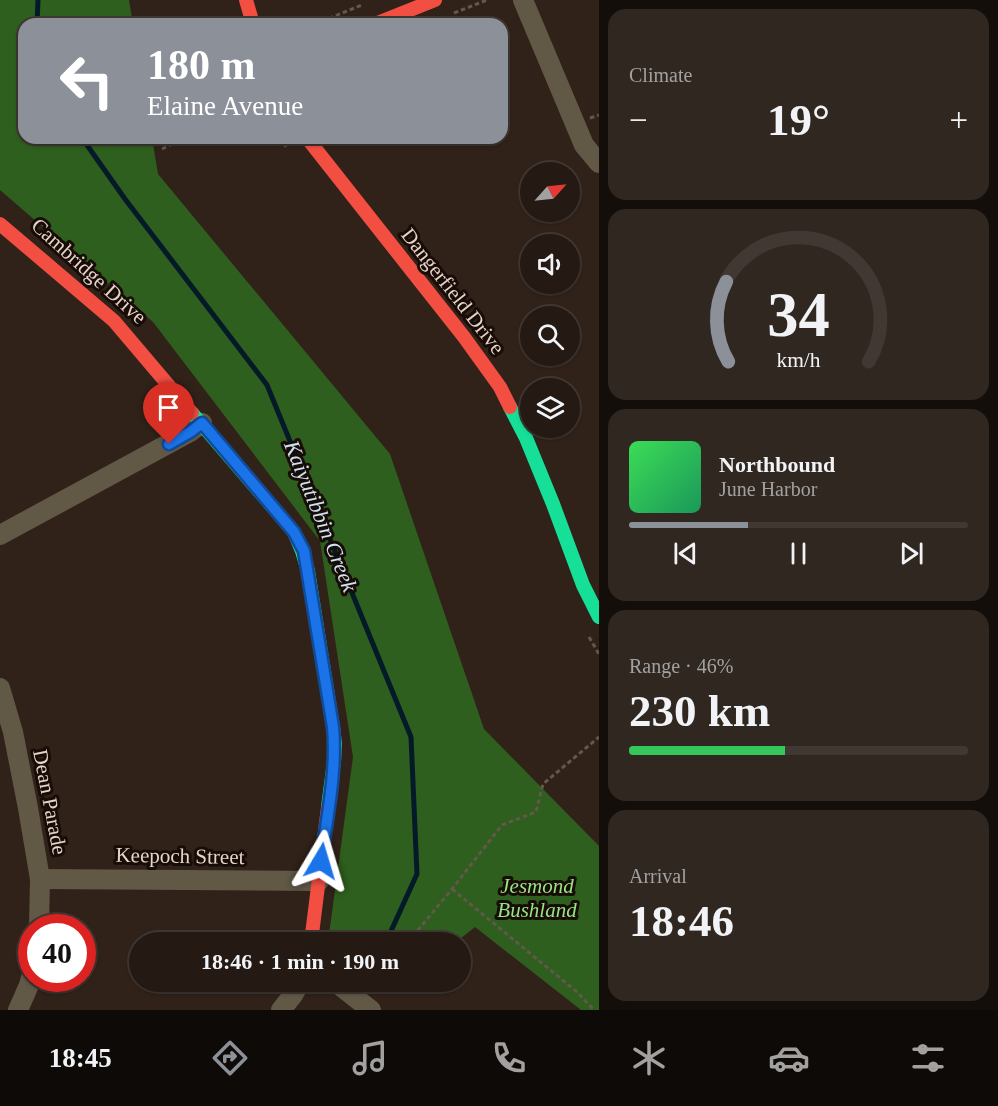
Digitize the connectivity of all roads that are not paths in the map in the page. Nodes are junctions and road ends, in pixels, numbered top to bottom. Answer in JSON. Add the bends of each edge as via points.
{"nodes":[{"id":1,"x":246,"y":0,"type":"edge"},
{"id":2,"x":435,"y":0,"type":"edge"},
{"id":3,"x":524,"y":0,"type":"edge"},
{"id":4,"x":251,"y":18,"type":"edge"},
{"id":5,"x":390,"y":18,"type":"edge"},
{"id":6,"x":312,"y":144,"type":"edge"},
{"id":7,"x":599,"y":163,"type":"edge"},
{"id":8,"x":0,"y":224,"type":"edge"},
{"id":9,"x":202,"y":423,"type":"junction"},
{"id":10,"x":0,"y":535,"type":"edge"},
{"id":11,"x":599,"y":617,"type":"edge"},
{"id":12,"x":0,"y":688,"type":"edge"},
{"id":13,"x":40,"y":879,"type":"junction"},
{"id":14,"x":319,"y":881,"type":"junction"},
{"id":15,"x":39,"y":914,"type":"edge"},
{"id":16,"x":312,"y":932,"type":"edge"},
{"id":17,"x":26,"y":992,"type":"edge"},
{"id":18,"x":295,"y":992,"type":"edge"},
{"id":19,"x":348,"y":992,"type":"edge"},
{"id":20,"x":18,"y":1010,"type":"edge"},
{"id":21,"x":281,"y":1010,"type":"edge"},
{"id":22,"x":371,"y":1010,"type":"edge"}],
"edges":[{"from":1,"to":4,"type":"street"},
{"from":2,"to":5,"type":"street"},
{"from":3,"to":7,"type":"street","via":[[584,145]]},
{"from":6,"to":11,"type":"street","name":"Dangerfield Drive","via":[[501,387],[526,438]]},
{"from":8,"to":9,"type":"street","name":"Cambridge Drive","via":[[114,321]]},
{"from":9,"to":10,"type":"street"},
{"from":9,"to":14,"type":"street","name":"Cambridge Drive","via":[[294,532],[304,551],[335,744]]},
{"from":12,"to":13,"type":"street","name":"Dean Parade"},
{"from":13,"to":14,"type":"street","name":"Keepoch Street"},
{"from":13,"to":15,"type":"street","name":"Dean Parade"},
{"from":14,"to":16,"type":"street","name":"Cambridge Drive"},
{"from":17,"to":20,"type":"street"},
{"from":18,"to":21,"type":"street"},
{"from":19,"to":22,"type":"street"}]}
